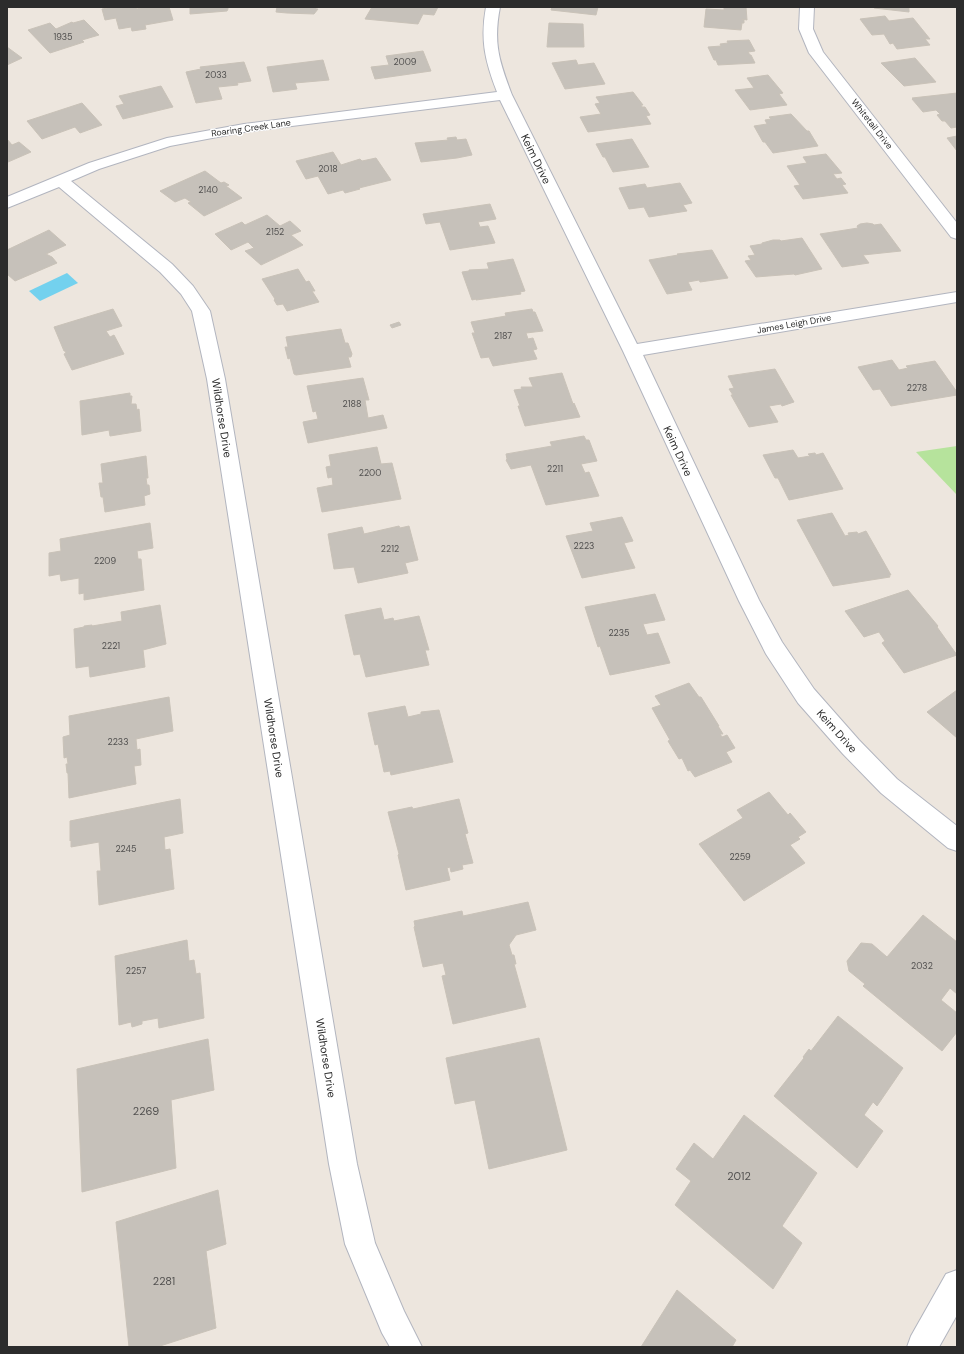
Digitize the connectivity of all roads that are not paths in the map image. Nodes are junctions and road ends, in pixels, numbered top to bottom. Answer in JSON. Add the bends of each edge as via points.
{"nodes":[{"id":1,"x":493,"y":7,"type":"edge"},
{"id":2,"x":807,"y":7,"type":"edge"},
{"id":3,"x":505,"y":95,"type":"junction"},
{"id":4,"x":60,"y":180,"type":"junction"},
{"id":5,"x":7,"y":203,"type":"edge"},
{"id":6,"x":957,"y":234,"type":"edge"},
{"id":7,"x":957,"y":297,"type":"edge"},
{"id":8,"x":632,"y":351,"type":"junction"},
{"id":9,"x":957,"y":840,"type":"edge"},
{"id":10,"x":957,"y":1285,"type":"edge"},
{"id":11,"x":407,"y":1347,"type":"edge"},
{"id":12,"x":922,"y":1347,"type":"edge"}],
"edges":[{"from":1,"to":3,"type":"street","name":"Keim Drive","via":[[489,50]]},
{"from":2,"to":6,"type":"street","name":"Whitetail Drive","via":[[806,29],[816,53]]},
{"from":3,"to":4,"type":"street","name":"Roaring Creek Lane","via":[[206,134],[128,154]]},
{"from":3,"to":8,"type":"street","name":"Keim Drive"},
{"from":4,"to":5,"type":"street","name":"Roaring Creek Lane"},
{"from":4,"to":11,"type":"street","name":"Wildhorse Drive","via":[[166,268],[187,290],[201,311],[216,379],[343,1164],[360,1244],[393,1322]]},
{"from":7,"to":8,"type":"street","name":"James Leigh Drive"},
{"from":8,"to":9,"type":"street","name":"Keim Drive","via":[[749,601],[774,648],[806,696],[851,747],[889,786]]},
{"from":10,"to":12,"type":"street"}]}
